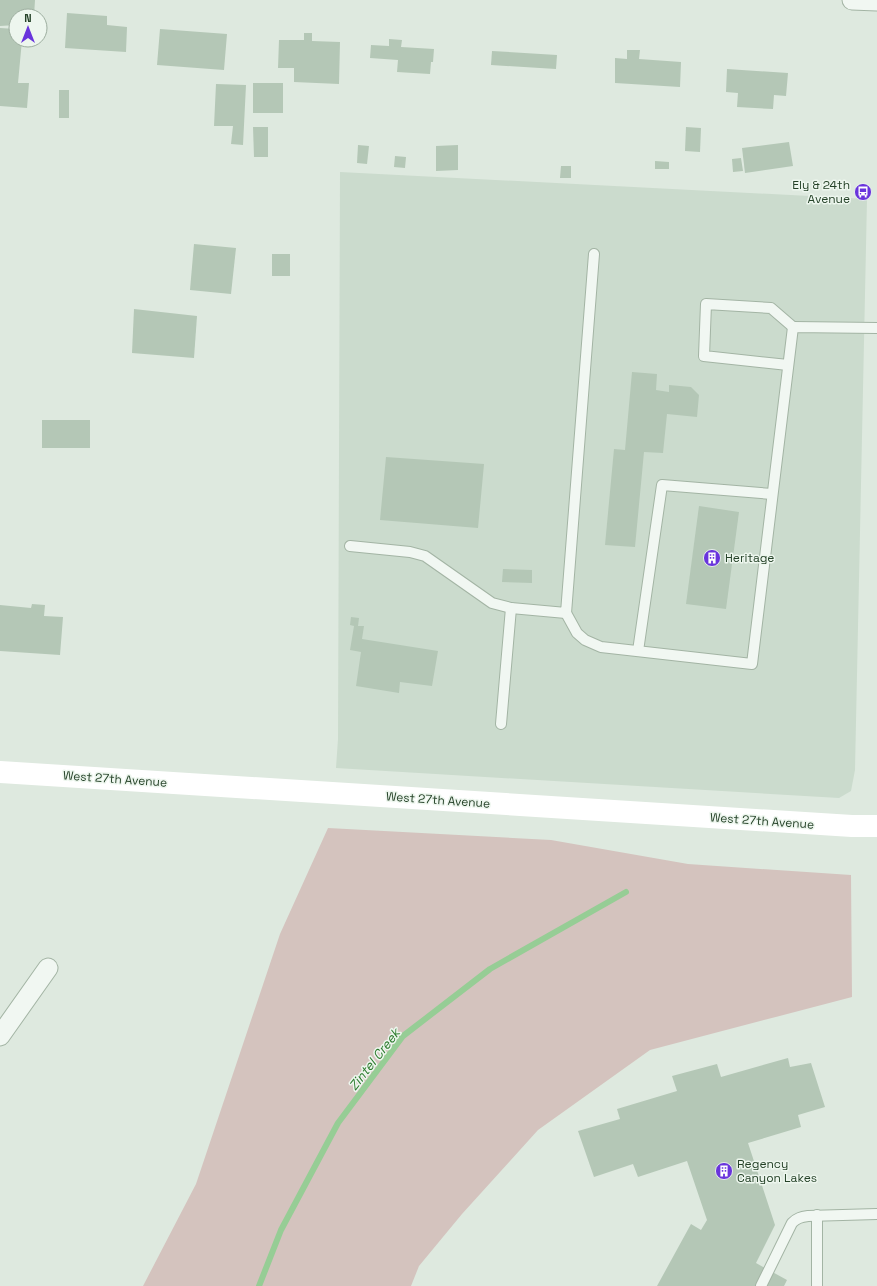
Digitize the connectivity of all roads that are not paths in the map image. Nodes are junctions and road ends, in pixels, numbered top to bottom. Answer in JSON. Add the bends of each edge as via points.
{"nodes":[{"id":1,"x":852,"y":0,"type":"edge"},
{"id":2,"x":877,"y":1,"type":"edge"},
{"id":3,"x":594,"y":254,"type":"dead end"},
{"id":4,"x":793,"y":327,"type":"junction"},
{"id":5,"x":877,"y":328,"type":"edge"},
{"id":6,"x":788,"y":365,"type":"junction"},
{"id":7,"x":772,"y":494,"type":"junction"},
{"id":8,"x":350,"y":546,"type":"dead end"},
{"id":9,"x":511,"y":608,"type":"junction"},
{"id":10,"x":566,"y":613,"type":"junction"},
{"id":11,"x":638,"y":652,"type":"junction"},
{"id":12,"x":501,"y":724,"type":"dead end"},
{"id":13,"x":0,"y":772,"type":"edge"},
{"id":14,"x":877,"y":826,"type":"edge"},
{"id":15,"x":48,"y":968,"type":"dead end"},
{"id":16,"x":0,"y":1036,"type":"edge"},
{"id":17,"x":877,"y":1214,"type":"edge"},
{"id":18,"x":817,"y":1215,"type":"junction"},
{"id":19,"x":761,"y":1286,"type":"edge"},
{"id":20,"x":817,"y":1286,"type":"edge"}],
"edges":[{"from":1,"to":2,"type":"street"},
{"from":3,"to":10,"type":"lane"},
{"from":4,"to":5,"type":"lane"},
{"from":4,"to":6,"type":"lane"},
{"from":4,"to":6,"type":"lane","via":[[771,308],[706,304],[704,356]]},
{"from":6,"to":7,"type":"lane"},
{"from":7,"to":11,"type":"lane","via":[[662,485]]},
{"from":7,"to":11,"type":"lane","via":[[752,664]]},
{"from":8,"to":9,"type":"lane","via":[[425,556],[492,603]]},
{"from":9,"to":10,"type":"lane"},
{"from":9,"to":12,"type":"lane"},
{"from":10,"to":11,"type":"lane","via":[[584,640],[601,647]]},
{"from":13,"to":14,"type":"main road","name":"West 27th Avenue"},
{"from":15,"to":16,"type":"street"},
{"from":17,"to":18,"type":"lane"},
{"from":18,"to":19,"type":"lane","via":[[800,1217],[792,1223]]},
{"from":18,"to":20,"type":"lane"}]}
